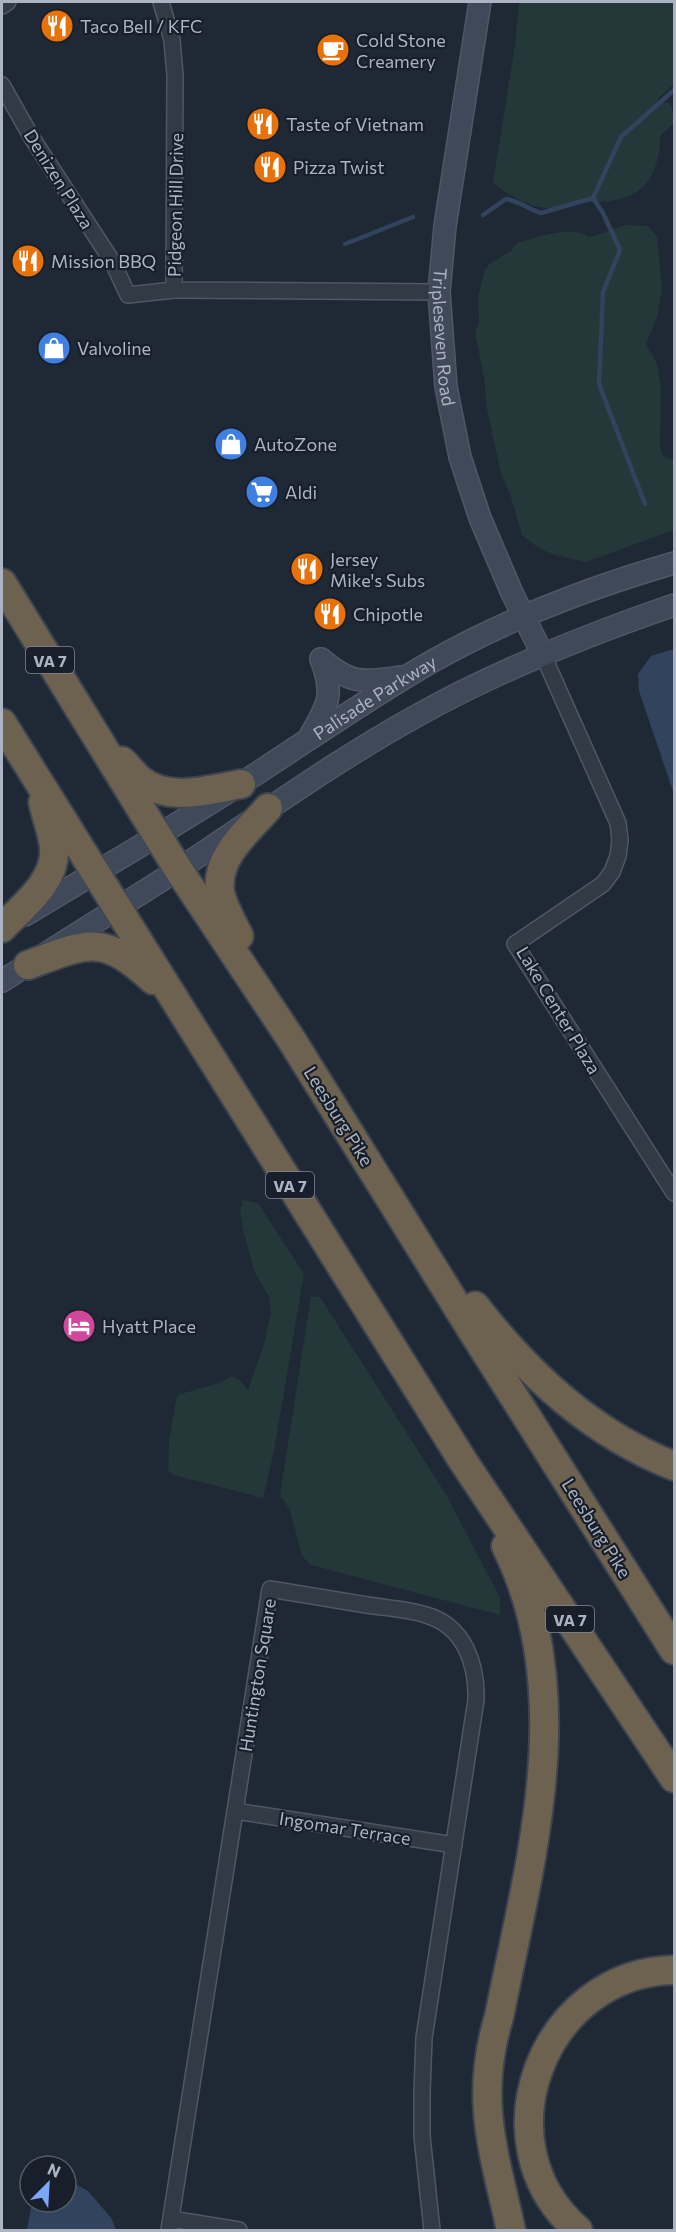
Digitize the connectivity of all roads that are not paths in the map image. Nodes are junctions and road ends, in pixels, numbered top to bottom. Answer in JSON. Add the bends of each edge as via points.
{"nodes":[{"id":1,"x":8,"y":2,"type":"edge"},
{"id":2,"x":161,"y":2,"type":"edge"},
{"id":3,"x":480,"y":2,"type":"edge"},
{"id":4,"x":2,"y":6,"type":"edge"},
{"id":5,"x":2,"y":85,"type":"edge"},
{"id":6,"x":174,"y":290,"type":"junction"},
{"id":7,"x":439,"y":292,"type":"junction"},
{"id":8,"x":675,"y":563,"type":"edge"},
{"id":9,"x":2,"y":584,"type":"edge"},
{"id":10,"x":675,"y":605,"type":"edge"},
{"id":11,"x":525,"y":617,"type":"junction"},
{"id":12,"x":543,"y":655,"type":"junction"},
{"id":13,"x":408,"y":676,"type":"junction"},
{"id":14,"x":2,"y":723,"type":"edge"},
{"id":15,"x":98,"y":736,"type":"junction"},
{"id":16,"x":310,"y":737,"type":"junction"},
{"id":17,"x":38,"y":780,"type":"junction"},
{"id":18,"x":241,"y":784,"type":"junction"},
{"id":19,"x":268,"y":808,"type":"junction"},
{"id":20,"x":158,"y":836,"type":"junction"},
{"id":21,"x":178,"y":869,"type":"junction"},
{"id":22,"x":96,"y":872,"type":"junction"},
{"id":23,"x":117,"y":908,"type":"junction"},
{"id":24,"x":2,"y":928,"type":"edge"},
{"id":25,"x":28,"y":965,"type":"junction"},
{"id":26,"x":2,"y":981,"type":"edge"},
{"id":27,"x":173,"y":998,"type":"junction"},
{"id":28,"x":291,"y":1039,"type":"junction"},
{"id":29,"x":386,"y":1193,"type":"junction"},
{"id":30,"x":675,"y":1193,"type":"edge"},
{"id":31,"x":463,"y":1461,"type":"junction"},
{"id":32,"x":675,"y":1466,"type":"edge"},
{"id":33,"x":675,"y":1650,"type":"edge"},
{"id":34,"x":675,"y":1778,"type":"edge"},
{"id":35,"x":236,"y":1811,"type":"junction"},
{"id":36,"x":454,"y":1845,"type":"junction"},
{"id":37,"x":675,"y":1970,"type":"edge"},
{"id":38,"x":170,"y":2225,"type":"edge"},
{"id":39,"x":239,"y":2230,"type":"edge"},
{"id":40,"x":432,"y":2230,"type":"edge"},
{"id":41,"x":511,"y":2230,"type":"edge"},
{"id":42,"x":578,"y":2230,"type":"edge"}],
"edges":[{"from":1,"to":4,"type":"street"},
{"from":2,"to":6,"type":"street","name":"Pidgeon Hill Drive","via":[[172,40],[176,75]]},
{"from":3,"to":7,"type":"main road","name":"Tripleseven Road","via":[[445,226]]},
{"from":5,"to":6,"type":"street","name":"Denizen Plaza","via":[[112,261],[128,295]]},
{"from":6,"to":7,"type":"street","name":"Pidgeon Hill Drive"},
{"from":7,"to":11,"type":"main road","name":"Tripleseven Road","via":[[446,387],[460,457],[480,518]]},
{"from":8,"to":11,"type":"main road","name":"Palisade Parkway","via":[[575,595]]},
{"from":9,"to":15,"type":"highway","name":"Leesburg Pike","number":"VA 7"},
{"from":10,"to":12,"type":"main road","name":"Palisade Parkway"},
{"from":11,"to":12,"type":"main road","name":"Tripleseven Road"},
{"from":11,"to":13,"type":"main road","name":"Palisade Parkway"},
{"from":12,"to":19,"type":"main road","name":"Palisade Parkway","via":[[420,714]]},
{"from":12,"to":30,"type":"street","name":"Lake Center Plaza","via":[[612,808],[620,840],[612,872],[603,884],[514,944]]},
{"from":13,"to":16,"type":"main road","name":"Palisade Parkway"},
{"from":13,"to":16,"type":"main road","via":[[360,681],[338,673],[321,659],[328,679],[328,698]]},
{"from":14,"to":17,"type":"highway","number":"VA 7"},
{"from":15,"to":18,"type":"highway","via":[[141,780],[156,787],[182,794]]},
{"from":15,"to":20,"type":"highway","name":"Leesburg Pike","number":"VA 7"},
{"from":16,"to":18,"type":"main road","name":"Palisade Parkway"},
{"from":17,"to":22,"type":"highway","number":"VA 7"},
{"from":17,"to":24,"type":"highway","via":[[54,849],[52,867],[32,898]]},
{"from":18,"to":20,"type":"main road","name":"Palisade Parkway"},
{"from":19,"to":21,"type":"main road","name":"Palisade Parkway"},
{"from":19,"to":28,"type":"highway","via":[[232,848],[223,867],[220,891]]},
{"from":20,"to":21,"type":"highway","name":"Leesburg Pike","number":"VA 7"},
{"from":20,"to":22,"type":"main road","name":"Palisade Parkway"},
{"from":21,"to":23,"type":"main road","name":"Palisade Parkway"},
{"from":21,"to":28,"type":"highway","name":"Leesburg Pike","number":"VA 7"},
{"from":22,"to":23,"type":"highway","number":"VA 7"},
{"from":22,"to":24,"type":"main road","name":"Palisade Parkway"},
{"from":23,"to":25,"type":"main road","name":"Palisade Parkway"},
{"from":23,"to":27,"type":"highway","number":"VA 7"},
{"from":25,"to":26,"type":"main road","name":"Palisade Parkway"},
{"from":25,"to":27,"type":"highway","via":[[77,947],[102,946],[136,964]]},
{"from":27,"to":31,"type":"highway","number":"VA 7"},
{"from":28,"to":29,"type":"highway","name":"Leesburg Pike","number":"VA 7"},
{"from":29,"to":32,"type":"highway","via":[[534,1375],[593,1423]]},
{"from":29,"to":33,"type":"highway","name":"Leesburg Pike","number":"VA 7"},
{"from":31,"to":34,"type":"highway","number":"VA 7"},
{"from":31,"to":41,"type":"highway","via":[[513,1561],[529,1609],[542,1679],[540,1808],[486,2085],[490,2137]]},
{"from":35,"to":36,"type":"street","name":"Ingomar Terrace"},
{"from":35,"to":36,"type":"street","name":"Huntington Square","via":[[270,1589],[428,1615],[454,1631],[472,1659],[477,1678]]},
{"from":35,"to":38,"type":"street","name":"Huntington Square"},
{"from":36,"to":40,"type":"street","name":"Huntington Square","via":[[424,2038],[422,2136]]},
{"from":37,"to":42,"type":"highway","via":[[620,1982],[590,1999],[559,2029],[538,2067],[528,2118],[532,2152],[552,2200]]},
{"from":38,"to":39,"type":"street"}]}
